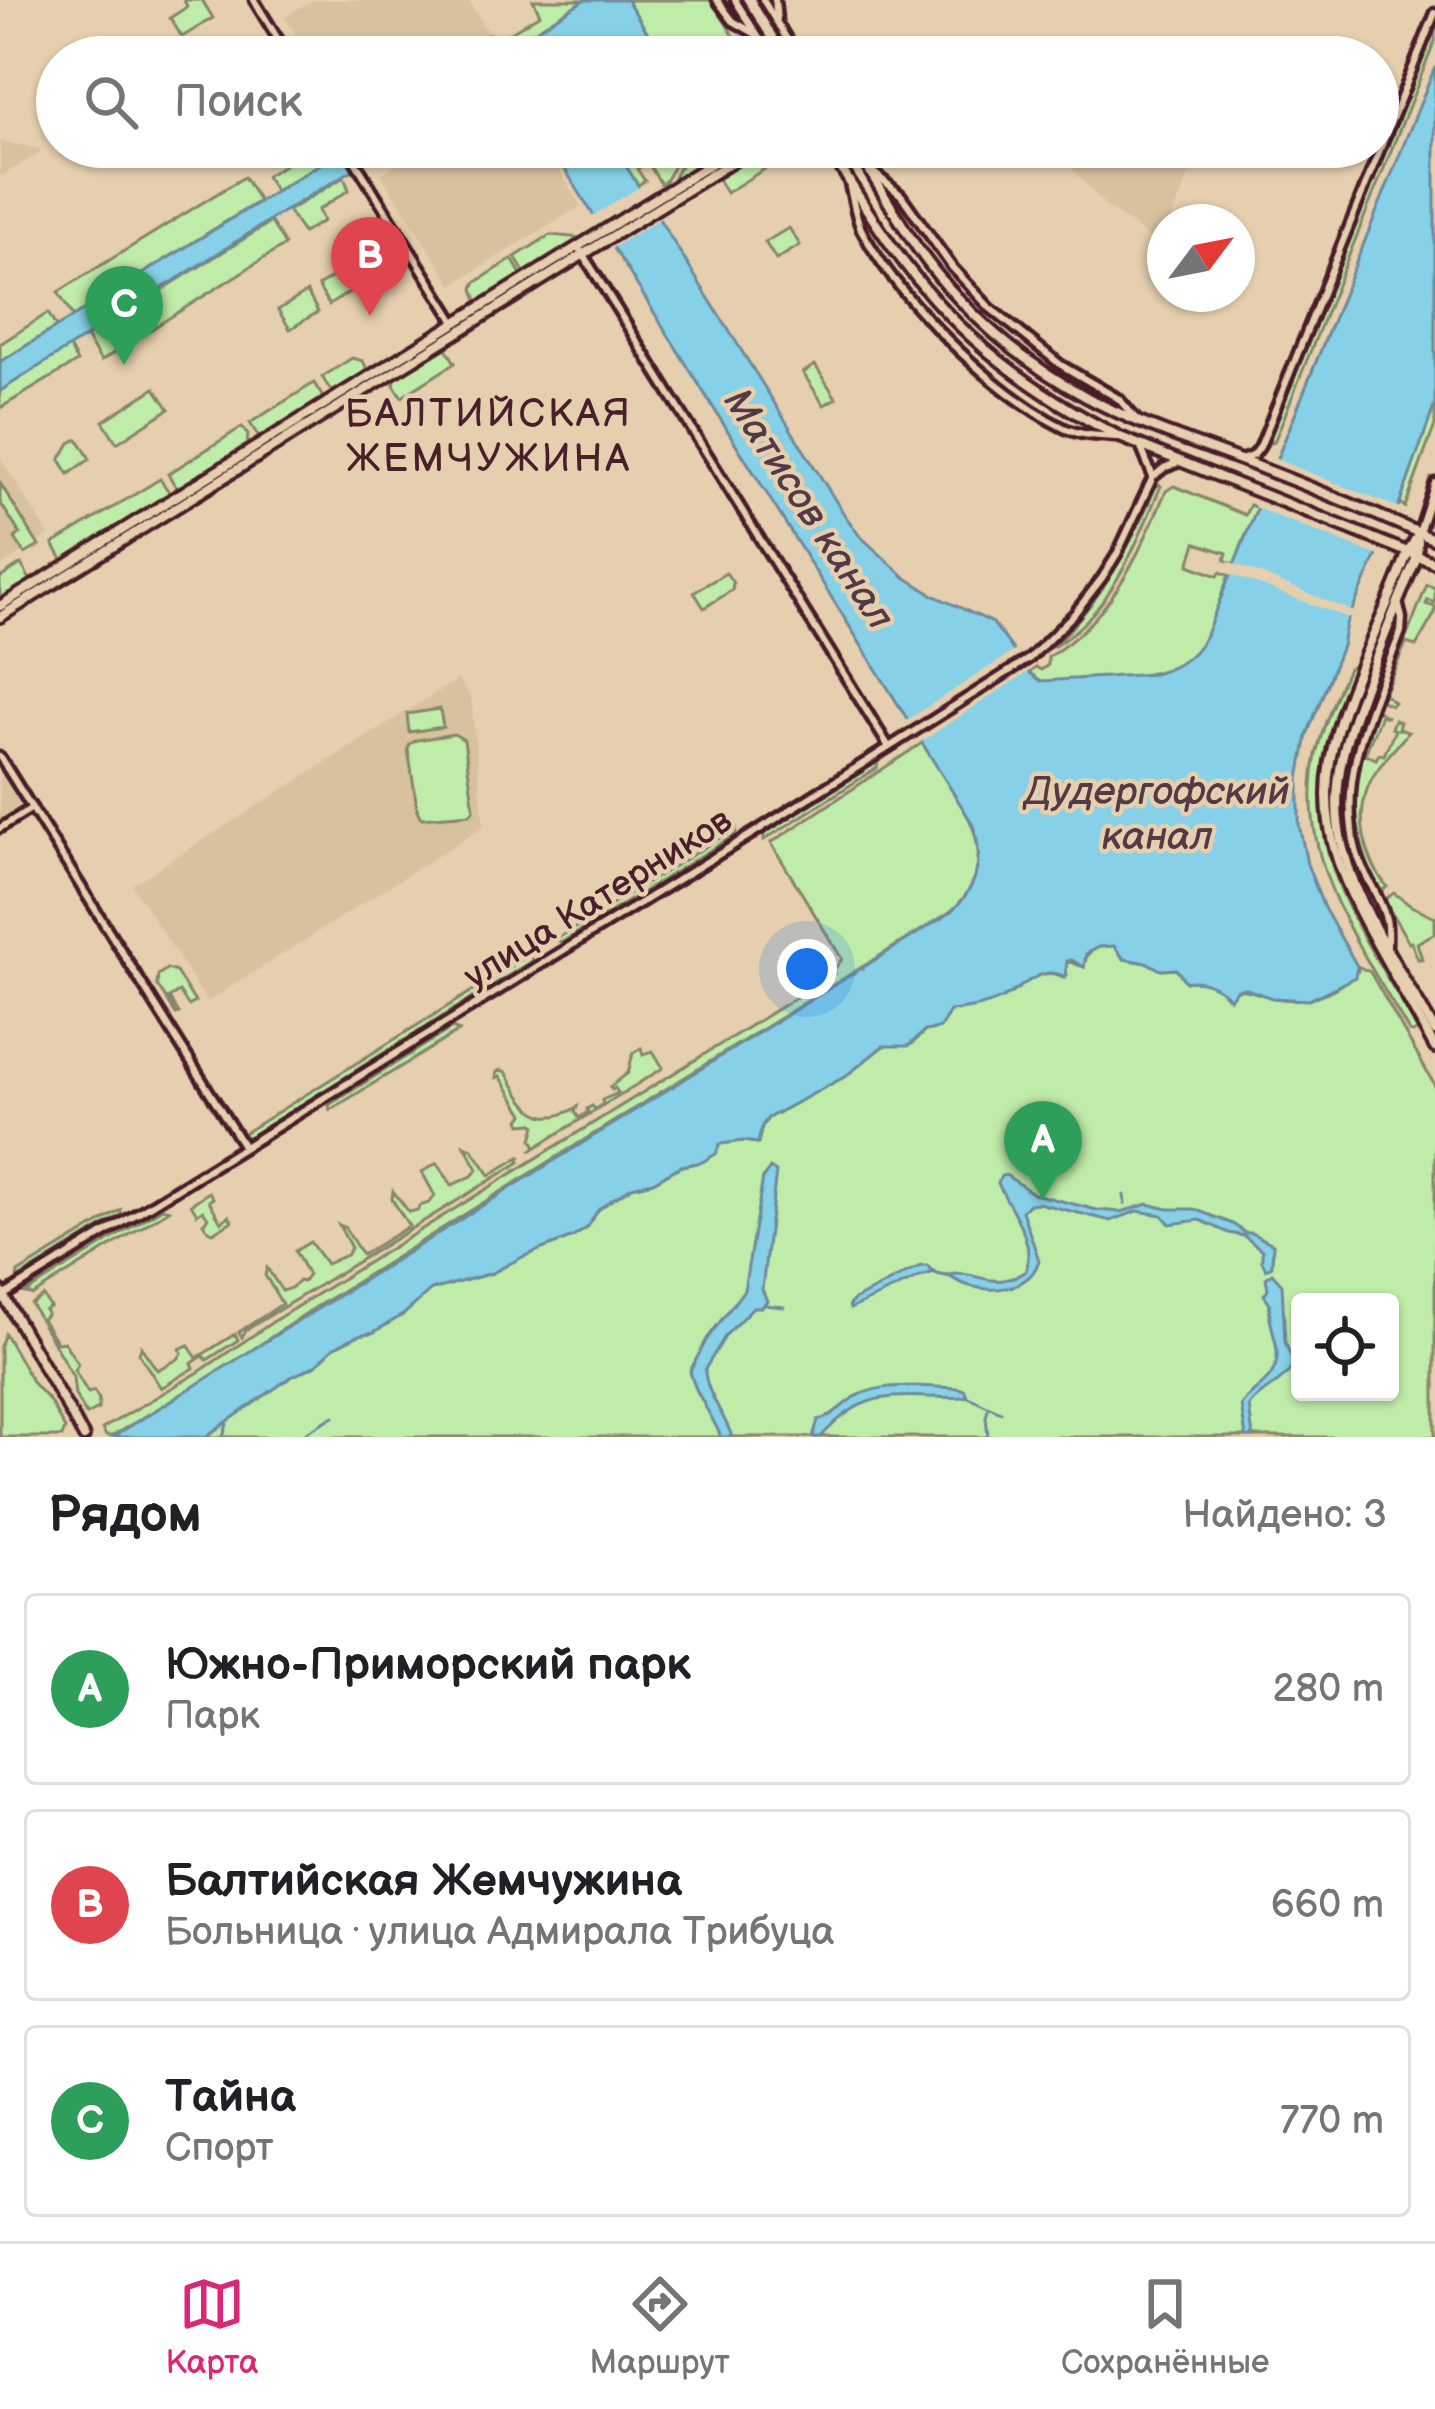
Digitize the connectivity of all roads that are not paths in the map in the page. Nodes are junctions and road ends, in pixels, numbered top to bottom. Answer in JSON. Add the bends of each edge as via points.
{"nodes":[{"id":1,"x":254,"y":0,"type":"edge"},
{"id":2,"x":718,"y":0,"type":"edge"},
{"id":3,"x":735,"y":0,"type":"edge"},
{"id":4,"x":763,"y":0,"type":"edge"},
{"id":5,"x":775,"y":0,"type":"edge"},
{"id":6,"x":1435,"y":13,"type":"edge"},
{"id":7,"x":777,"y":23,"type":"junction"},
{"id":8,"x":757,"y":34,"type":"joint"},
{"id":9,"x":276,"y":36,"type":"edge"},
{"id":10,"x":785,"y":36,"type":"edge"},
{"id":11,"x":1399,"y":102,"type":"edge"},
{"id":12,"x":360,"y":168,"type":"edge"},
{"id":13,"x":707,"y":168,"type":"edge"},
{"id":14,"x":718,"y":168,"type":"edge"},
{"id":15,"x":841,"y":168,"type":"edge"},
{"id":16,"x":1372,"y":168,"type":"edge"},
{"id":17,"x":870,"y":170,"type":"joint"},
{"id":18,"x":849,"y":181,"type":"junction"},
{"id":19,"x":656,"y":203,"type":"junction"},
{"id":20,"x":580,"y":250,"type":"junction"},
{"id":21,"x":458,"y":326,"type":"junction"},
{"id":22,"x":1138,"y":422,"type":"junction"},
{"id":23,"x":1120,"y":436,"type":"junction"},
{"id":24,"x":1138,"y":444,"type":"junction"},
{"id":25,"x":1260,"y":447,"type":"junction"},
{"id":26,"x":1241,"y":460,"type":"junction"},
{"id":27,"x":1179,"y":462,"type":"junction"},
{"id":28,"x":1268,"y":470,"type":"junction"},
{"id":29,"x":1153,"y":478,"type":"junction"},
{"id":30,"x":1435,"y":483,"type":"edge"},
{"id":31,"x":1419,"y":533,"type":"junction"},
{"id":32,"x":1435,"y":540,"type":"edge"},
{"id":33,"x":1412,"y":556,"type":"junction"},
{"id":34,"x":1435,"y":563,"type":"edge"},
{"id":35,"x":0,"y":606,"type":"edge"},
{"id":36,"x":0,"y":617,"type":"edge"},
{"id":37,"x":890,"y":747,"type":"junction"},
{"id":38,"x":0,"y":757,"type":"edge"},
{"id":39,"x":32,"y":808,"type":"junction"},
{"id":40,"x":0,"y":828,"type":"edge"},
{"id":41,"x":1435,"y":1031,"type":"edge"},
{"id":42,"x":1435,"y":1048,"type":"edge"},
{"id":43,"x":244,"y":1147,"type":"junction"},
{"id":44,"x":2,"y":1293,"type":"edge"},
{"id":45,"x":84,"y":1437,"type":"edge"}],
"edges":[{"from":1,"to":9,"type":"street"},
{"from":2,"to":8,"type":"street"},
{"from":3,"to":8,"type":"street"},
{"from":4,"to":7,"type":"street"},
{"from":5,"to":7,"type":"street"},
{"from":6,"to":11,"type":"street"},
{"from":7,"to":10,"type":"street"},
{"from":12,"to":21,"type":"street"},
{"from":13,"to":19,"type":"street"},
{"from":14,"to":19,"type":"street"},
{"from":15,"to":18,"type":"street"},
{"from":16,"to":25,"type":"street"},
{"from":17,"to":22,"type":"street","via":[[901,195],[990,308],[1113,395]]},
{"from":17,"to":22,"type":"street","via":[[913,244],[981,321],[1045,372]]},
{"from":18,"to":23,"type":"street","via":[[921,284],[969,334],[1034,387]]},
{"from":18,"to":23,"type":"street","via":[[860,227],[958,348],[1065,429]]},
{"from":19,"to":20,"type":"street"},
{"from":20,"to":21,"type":"street"},
{"from":20,"to":37,"type":"street"},
{"from":21,"to":35,"type":"street"},
{"from":21,"to":36,"type":"street"},
{"from":22,"to":26,"type":"street"},
{"from":23,"to":24,"type":"street"},
{"from":24,"to":27,"type":"street"},
{"from":24,"to":29,"type":"street"},
{"from":25,"to":26,"type":"street"},
{"from":25,"to":28,"type":"street"},
{"from":26,"to":28,"type":"street"},
{"from":27,"to":29,"type":"street"},
{"from":27,"to":33,"type":"street"},
{"from":28,"to":31,"type":"street"},
{"from":29,"to":37,"type":"street","name":"улица Катерников","via":[[1117,554],[1074,614],[1030,658]]},
{"from":30,"to":31,"type":"street"},
{"from":31,"to":32,"type":"street"},
{"from":31,"to":33,"type":"street"},
{"from":33,"to":34,"type":"street"},
{"from":33,"to":41,"type":"street","via":[[1351,722],[1336,791],[1349,870]]},
{"from":33,"to":42,"type":"street","via":[[1336,740],[1327,817],[1357,908]]},
{"from":37,"to":43,"type":"street","name":"улица Катерников"},
{"from":38,"to":39,"type":"street"},
{"from":39,"to":40,"type":"street"},
{"from":39,"to":43,"type":"street"},
{"from":43,"to":44,"type":"street","name":"улица Катерников"},
{"from":44,"to":45,"type":"street"}]}
